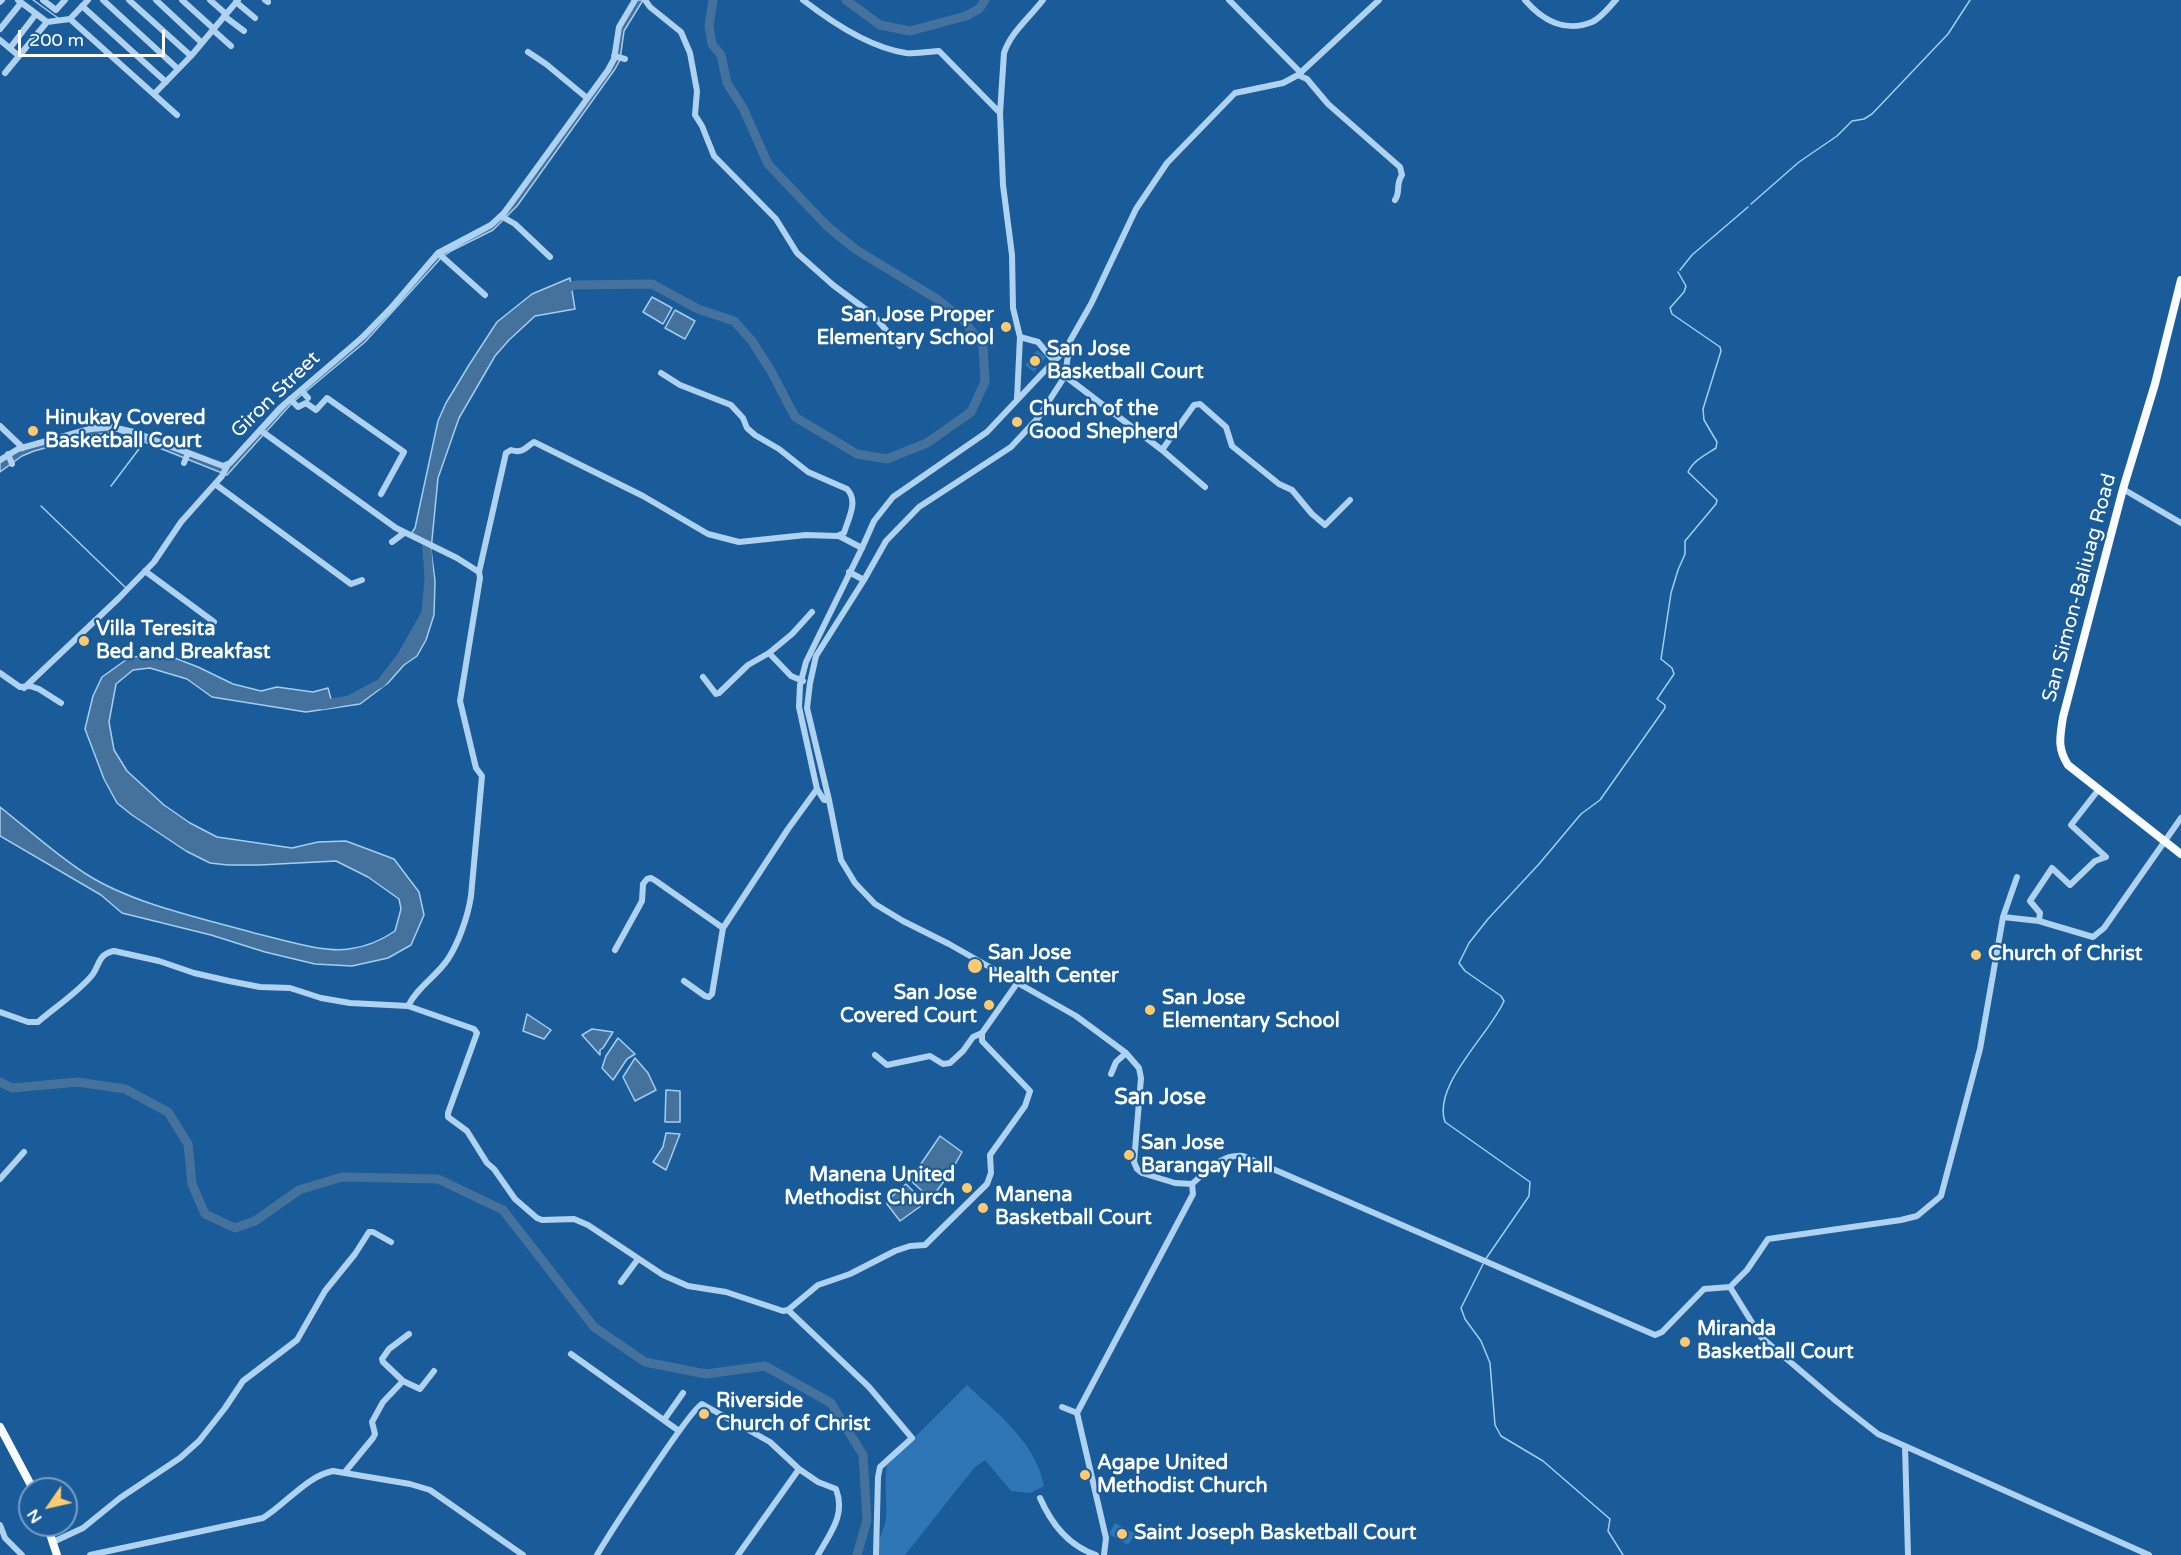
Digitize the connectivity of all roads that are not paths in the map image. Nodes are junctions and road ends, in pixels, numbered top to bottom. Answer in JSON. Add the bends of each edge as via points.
{"nodes":[{"id":1,"x":43,"y":0,"type":"edge"},
{"id":2,"x":65,"y":0,"type":"edge"},
{"id":3,"x":88,"y":0,"type":"edge"},
{"id":4,"x":103,"y":0,"type":"edge"},
{"id":5,"x":129,"y":0,"type":"edge"},
{"id":6,"x":156,"y":0,"type":"edge"},
{"id":7,"x":182,"y":0,"type":"edge"},
{"id":8,"x":210,"y":0,"type":"edge"},
{"id":9,"x":635,"y":0,"type":"edge"},
{"id":10,"x":645,"y":0,"type":"edge"},
{"id":11,"x":803,"y":0,"type":"edge"},
{"id":12,"x":1043,"y":0,"type":"edge"},
{"id":13,"x":1229,"y":0,"type":"edge"},
{"id":14,"x":1379,"y":0,"type":"edge"},
{"id":15,"x":1525,"y":0,"type":"edge"},
{"id":16,"x":1616,"y":0,"type":"edge"},
{"id":17,"x":19,"y":1,"type":"edge"},
{"id":18,"x":237,"y":1,"type":"edge"},
{"id":19,"x":82,"y":6,"type":"junction"},
{"id":20,"x":36,"y":14,"type":"junction"},
{"id":21,"x":225,"y":15,"type":"junction"},
{"id":22,"x":255,"y":18,"type":"dead end"},
{"id":23,"x":70,"y":19,"type":"junction"},
{"id":24,"x":47,"y":22,"type":"junction"},
{"id":25,"x":0,"y":29,"type":"edge"},
{"id":26,"x":213,"y":29,"type":"junction"},
{"id":27,"x":244,"y":31,"type":"dead end"},
{"id":28,"x":0,"y":40,"type":"edge"},
{"id":29,"x":202,"y":43,"type":"junction"},
{"id":30,"x":231,"y":46,"type":"dead end"},
{"id":31,"x":10,"y":48,"type":"junction"},
{"id":32,"x":528,"y":52,"type":"dead end"},
{"id":33,"x":19,"y":56,"type":"junction"},
{"id":34,"x":191,"y":56,"type":"junction"},
{"id":35,"x":178,"y":69,"type":"junction"},
{"id":36,"x":5,"y":73,"type":"dead end"},
{"id":37,"x":1300,"y":74,"type":"junction"},
{"id":38,"x":166,"y":82,"type":"junction"},
{"id":39,"x":153,"y":94,"type":"junction"},
{"id":40,"x":587,"y":98,"type":"junction"},
{"id":41,"x":1000,"y":113,"type":"junction"},
{"id":42,"x":177,"y":115,"type":"dead end"},
{"id":43,"x":1395,"y":200,"type":"dead end"},
{"id":44,"x":503,"y":217,"type":"junction"},
{"id":45,"x":440,"y":255,"type":"junction"},
{"id":46,"x":550,"y":257,"type":"dead end"},
{"id":47,"x":2181,"y":280,"type":"edge"},
{"id":48,"x":485,"y":296,"type":"dead end"},
{"id":49,"x":364,"y":337,"type":"junction"},
{"id":50,"x":1020,"y":337,"type":"junction"},
{"id":51,"x":371,"y":343,"type":"dead end"},
{"id":52,"x":900,"y":346,"type":"dead end"},
{"id":53,"x":1068,"y":348,"type":"junction"},
{"id":54,"x":1053,"y":361,"type":"junction"},
{"id":55,"x":661,"y":374,"type":"dead end"},
{"id":56,"x":1065,"y":376,"type":"junction"},
{"id":57,"x":302,"y":391,"type":"junction"},
{"id":58,"x":308,"y":398,"type":"dead end"},
{"id":59,"x":1017,"y":399,"type":"junction"},
{"id":60,"x":291,"y":401,"type":"junction"},
{"id":61,"x":93,"y":411,"type":"dead end"},
{"id":62,"x":0,"y":426,"type":"edge"},
{"id":63,"x":111,"y":427,"type":"junction"},
{"id":64,"x":262,"y":432,"type":"junction"},
{"id":65,"x":23,"y":448,"type":"junction"},
{"id":66,"x":1162,"y":450,"type":"junction"},
{"id":67,"x":9,"y":455,"type":"junction"},
{"id":68,"x":0,"y":460,"type":"edge"},
{"id":69,"x":12,"y":464,"type":"dead end"},
{"id":70,"x":224,"y":470,"type":"junction"},
{"id":71,"x":215,"y":484,"type":"junction"},
{"id":72,"x":1205,"y":487,"type":"dead end"},
{"id":73,"x":2123,"y":489,"type":"junction"},
{"id":74,"x":381,"y":494,"type":"dead end"},
{"id":75,"x":1350,"y":500,"type":"dead end"},
{"id":76,"x":2181,"y":523,"type":"edge"},
{"id":77,"x":407,"y":535,"type":"junction"},
{"id":78,"x":840,"y":536,"type":"junction"},
{"id":79,"x":392,"y":542,"type":"dead end"},
{"id":80,"x":862,"y":548,"type":"junction"},
{"id":81,"x":145,"y":571,"type":"junction"},
{"id":82,"x":479,"y":572,"type":"junction"},
{"id":83,"x":849,"y":572,"type":"junction"},
{"id":84,"x":362,"y":580,"type":"dead end"},
{"id":85,"x":864,"y":580,"type":"junction"},
{"id":86,"x":812,"y":612,"type":"dead end"},
{"id":87,"x":214,"y":622,"type":"dead end"},
{"id":88,"x":769,"y":653,"type":"junction"},
{"id":89,"x":0,"y":673,"type":"edge"},
{"id":90,"x":703,"y":677,"type":"dead end"},
{"id":91,"x":801,"y":680,"type":"junction"},
{"id":92,"x":810,"y":683,"type":"junction"},
{"id":93,"x":24,"y":688,"type":"junction"},
{"id":94,"x":61,"y":703,"type":"dead end"},
{"id":95,"x":817,"y":789,"type":"junction"},
{"id":96,"x":2099,"y":789,"type":"junction"},
{"id":97,"x":829,"y":800,"type":"junction"},
{"id":98,"x":2181,"y":818,"type":"edge"},
{"id":99,"x":2165,"y":840,"type":"junction"},
{"id":100,"x":2181,"y":854,"type":"edge"},
{"id":101,"x":2017,"y":877,"type":"dead end"},
{"id":102,"x":2003,"y":917,"type":"junction"},
{"id":103,"x":2039,"y":921,"type":"junction"},
{"id":104,"x":723,"y":928,"type":"junction"},
{"id":105,"x":615,"y":950,"type":"dead end"},
{"id":106,"x":684,"y":981,"type":"dead end"},
{"id":107,"x":1017,"y":982,"type":"junction"},
{"id":108,"x":408,"y":1006,"type":"junction"},
{"id":109,"x":0,"y":1012,"type":"edge"},
{"id":110,"x":982,"y":1033,"type":"junction"},
{"id":111,"x":1126,"y":1053,"type":"junction"},
{"id":112,"x":875,"y":1055,"type":"dead end"},
{"id":113,"x":1111,"y":1074,"type":"dead end"},
{"id":114,"x":24,"y":1152,"type":"dead end"},
{"id":115,"x":0,"y":1179,"type":"edge"},
{"id":116,"x":1192,"y":1184,"type":"junction"},
{"id":117,"x":390,"y":1242,"type":"dead end"},
{"id":118,"x":638,"y":1259,"type":"junction"},
{"id":119,"x":621,"y":1282,"type":"dead end"},
{"id":120,"x":1730,"y":1287,"type":"junction"},
{"id":121,"x":788,"y":1310,"type":"junction"},
{"id":122,"x":409,"y":1334,"type":"dead end"},
{"id":123,"x":571,"y":1353,"type":"dead end"},
{"id":124,"x":434,"y":1371,"type":"dead end"},
{"id":125,"x":403,"y":1381,"type":"junction"},
{"id":126,"x":683,"y":1393,"type":"dead end"},
{"id":127,"x":1062,"y":1407,"type":"dead end"},
{"id":128,"x":1077,"y":1413,"type":"junction"},
{"id":129,"x":664,"y":1420,"type":"junction"},
{"id":130,"x":0,"y":1426,"type":"edge"},
{"id":131,"x":679,"y":1431,"type":"junction"},
{"id":132,"x":1905,"y":1446,"type":"junction"},
{"id":133,"x":799,"y":1469,"type":"junction"},
{"id":134,"x":345,"y":1473,"type":"junction"},
{"id":135,"x":27,"y":1477,"type":"edge"},
{"id":136,"x":1040,"y":1498,"type":"dead end"},
{"id":137,"x":0,"y":1525,"type":"edge"},
{"id":138,"x":51,"y":1537,"type":"edge"},
{"id":139,"x":53,"y":1542,"type":"junction"},
{"id":140,"x":21,"y":1555,"type":"edge"},
{"id":141,"x":57,"y":1555,"type":"edge"},
{"id":142,"x":90,"y":1555,"type":"edge"},
{"id":143,"x":523,"y":1555,"type":"edge"},
{"id":144,"x":597,"y":1555,"type":"edge"},
{"id":145,"x":738,"y":1555,"type":"edge"},
{"id":146,"x":818,"y":1555,"type":"edge"},
{"id":147,"x":876,"y":1555,"type":"edge"},
{"id":148,"x":1096,"y":1555,"type":"edge"},
{"id":149,"x":1104,"y":1555,"type":"edge"},
{"id":150,"x":1908,"y":1555,"type":"edge"},
{"id":151,"x":2149,"y":1555,"type":"edge"}],
"edges":[{"from":1,"to":2,"type":"street","via":[[56,10]]},
{"from":3,"to":19,"type":"street"},
{"from":4,"to":35,"type":"street"},
{"from":5,"to":34,"type":"street"},
{"from":6,"to":29,"type":"street"},
{"from":7,"to":26,"type":"street"},
{"from":8,"to":21,"type":"street"},
{"from":9,"to":40,"type":"street","name":"Giron Street","via":[[619,27],[619,54],[610,73]]},
{"from":10,"to":52,"type":"street","via":[[681,32],[690,53],[697,91],[695,115],[714,156],[776,219],[803,259],[872,314]]},
{"from":11,"to":41,"type":"street","via":[[883,48],[909,53],[939,51]]},
{"from":12,"to":41,"type":"street","via":[[1007,45]]},
{"from":13,"to":37,"type":"street"},
{"from":14,"to":37,"type":"street"},
{"from":15,"to":16,"type":"street","via":[[1556,24],[1572,27],[1594,22]]},
{"from":17,"to":20,"type":"street"},
{"from":17,"to":25,"type":"street"},
{"from":18,"to":21,"type":"street"},
{"from":18,"to":22,"type":"street"},
{"from":19,"to":23,"type":"street"},
{"from":19,"to":38,"type":"street"},
{"from":20,"to":24,"type":"street"},
{"from":20,"to":31,"type":"street"},
{"from":21,"to":26,"type":"street"},
{"from":21,"to":27,"type":"street"},
{"from":23,"to":24,"type":"street"},
{"from":23,"to":39,"type":"street"},
{"from":24,"to":33,"type":"street"},
{"from":26,"to":29,"type":"street"},
{"from":26,"to":30,"type":"street"},
{"from":28,"to":31,"type":"street"},
{"from":29,"to":34,"type":"street"},
{"from":31,"to":33,"type":"street"},
{"from":32,"to":40,"type":"street"},
{"from":33,"to":36,"type":"street"},
{"from":34,"to":35,"type":"street"},
{"from":35,"to":38,"type":"street"},
{"from":37,"to":43,"type":"street","via":[[1328,104],[1400,166],[1402,175]]},
{"from":37,"to":53,"type":"street","via":[[1235,93],[1167,163],[1136,209]]},
{"from":38,"to":39,"type":"street"},
{"from":39,"to":42,"type":"street"},
{"from":40,"to":44,"type":"street","name":"Giron Street"},
{"from":41,"to":50,"type":"street","via":[[1003,185],[1014,277],[1013,308]]},
{"from":44,"to":45,"type":"street","name":"Giron Street","via":[[486,231]]},
{"from":44,"to":46,"type":"street"},
{"from":45,"to":48,"type":"street"},
{"from":45,"to":49,"type":"street","name":"Giron Street","via":[[376,329]]},
{"from":47,"to":73,"type":"main road","name":"San Simon-Baliuag Road"},
{"from":49,"to":51,"type":"street"},
{"from":49,"to":57,"type":"street","name":"Giron Street"},
{"from":50,"to":54,"type":"street","via":[[1038,342]]},
{"from":50,"to":59,"type":"street"},
{"from":53,"to":54,"type":"street"},
{"from":53,"to":56,"type":"street"},
{"from":54,"to":59,"type":"street"},
{"from":55,"to":78,"type":"street","via":[[731,405],[755,435],[779,448],[808,472],[847,489],[853,503]]},
{"from":56,"to":66,"type":"street"},
{"from":56,"to":85,"type":"street","via":[[1038,418],[1011,447],[905,520],[886,541]]},
{"from":57,"to":58,"type":"street"},
{"from":57,"to":60,"type":"street","name":"Giron Street"},
{"from":59,"to":80,"type":"street","via":[[987,432],[893,497],[874,521]]},
{"from":60,"to":64,"type":"street","name":"Giron Street"},
{"from":60,"to":74,"type":"street","via":[[298,407],[306,404],[316,410],[327,398],[404,452]]},
{"from":61,"to":63,"type":"street"},
{"from":62,"to":65,"type":"street"},
{"from":63,"to":65,"type":"street","name":"Giron Street"},
{"from":63,"to":70,"type":"street","name":"Giron Street","via":[[134,432],[187,457],[224,466]]},
{"from":64,"to":70,"type":"street","name":"Giron Street"},
{"from":64,"to":77,"type":"street"},
{"from":65,"to":67,"type":"street","name":"Giron Street"},
{"from":66,"to":72,"type":"street"},
{"from":66,"to":75,"type":"street","via":[[1194,405],[1200,404],[1226,427],[1232,446],[1292,490],[1325,525]]},
{"from":67,"to":68,"type":"street","name":"Giron Street"},
{"from":67,"to":69,"type":"street"},
{"from":70,"to":71,"type":"street"},
{"from":71,"to":81,"type":"street"},
{"from":71,"to":84,"type":"street","via":[[351,584]]},
{"from":73,"to":76,"type":"street"},
{"from":73,"to":96,"type":"main road","name":"San Simon-Baliuag Road","via":[[2062,717],[2060,741],[2060,754],[2068,765]]},
{"from":77,"to":79,"type":"street"},
{"from":77,"to":82,"type":"street"},
{"from":78,"to":80,"type":"street"},
{"from":78,"to":82,"type":"street","via":[[806,535],[739,542],[708,534],[643,496],[534,442],[520,452],[507,453]]},
{"from":80,"to":83,"type":"street"},
{"from":81,"to":87,"type":"street"},
{"from":81,"to":93,"type":"street"},
{"from":82,"to":108,"type":"street","via":[[460,701],[476,768],[482,777],[468,915],[448,959],[415,993]]},
{"from":83,"to":85,"type":"street"},
{"from":83,"to":91,"type":"street"},
{"from":85,"to":92,"type":"street","via":[[816,656]]},
{"from":86,"to":88,"type":"street"},
{"from":88,"to":90,"type":"street","via":[[748,665],[717,694]]},
{"from":88,"to":91,"type":"street","via":[[791,676]]},
{"from":89,"to":93,"type":"street"},
{"from":91,"to":92,"type":"street"},
{"from":91,"to":95,"type":"street","via":[[799,707]]},
{"from":92,"to":97,"type":"street","via":[[807,708]]},
{"from":93,"to":94,"type":"street","via":[[39,689]]},
{"from":95,"to":97,"type":"street","via":[[820,798]]},
{"from":95,"to":104,"type":"street"},
{"from":96,"to":99,"type":"main road","name":"San Simon-Baliuag Road"},
{"from":96,"to":103,"type":"street","via":[[2071,825],[2106,857],[2095,861],[2070,885],[2052,868],[2030,901],[2040,913]]},
{"from":97,"to":107,"type":"street","via":[[841,860],[875,904]]},
{"from":98,"to":99,"type":"street"},
{"from":99,"to":100,"type":"main road","name":"San Simon-Baliuag Road"},
{"from":99,"to":103,"type":"street","via":[[2104,928],[2093,937]]},
{"from":101,"to":102,"type":"street"},
{"from":102,"to":103,"type":"street"},
{"from":102,"to":120,"type":"street","via":[[1980,1049],[1941,1196],[1917,1216],[1768,1239]]},
{"from":104,"to":105,"type":"street","via":[[656,881],[646,879],[642,901]]},
{"from":104,"to":106,"type":"street","via":[[712,994],[705,996]]},
{"from":107,"to":110,"type":"street"},
{"from":107,"to":111,"type":"street","via":[[1076,1016]]},
{"from":108,"to":109,"type":"street","via":[[350,1003],[290,988],[260,987],[114,951],[107,952],[93,973],[38,1022]]},
{"from":108,"to":118,"type":"street","via":[[477,1033],[448,1118],[467,1131],[515,1199],[542,1220],[565,1218],[588,1225]]},
{"from":110,"to":112,"type":"street","via":[[946,1064],[930,1056],[887,1065]]},
{"from":110,"to":121,"type":"street","via":[[982,1041],[1030,1091],[1025,1106],[990,1155],[987,1184],[925,1245],[895,1251],[818,1285]]},
{"from":111,"to":113,"type":"street"},
{"from":111,"to":116,"type":"street","via":[[1139,1068],[1141,1078],[1134,1149],[1137,1169],[1175,1183]]},
{"from":114,"to":115,"type":"street"},
{"from":116,"to":120,"type":"street","via":[[1220,1161],[1231,1155],[1243,1156],[1655,1335],[1704,1289]]},
{"from":116,"to":128,"type":"street","via":[[1193,1194]]},
{"from":117,"to":139,"type":"street","via":[[369,1232],[325,1291],[297,1340],[243,1381],[199,1441],[180,1458],[83,1528]]},
{"from":118,"to":119,"type":"street"},
{"from":118,"to":121,"type":"street","via":[[688,1286],[726,1292],[779,1311]]},
{"from":120,"to":132,"type":"street","via":[[1761,1337],[1878,1434]]},
{"from":121,"to":147,"type":"street","via":[[869,1387],[912,1438],[880,1467]]},
{"from":122,"to":125,"type":"street","via":[[382,1359]]},
{"from":123,"to":129,"type":"street"},
{"from":124,"to":125,"type":"street","via":[[419,1390]]},
{"from":125,"to":134,"type":"street","via":[[383,1402],[372,1422],[373,1438]]},
{"from":126,"to":129,"type":"street"},
{"from":127,"to":128,"type":"street"},
{"from":128,"to":149,"type":"street","via":[[1106,1538]]},
{"from":129,"to":131,"type":"street"},
{"from":130,"to":135,"type":"main road"},
{"from":131,"to":133,"type":"street","via":[[697,1406],[705,1404],[770,1442]]},
{"from":131,"to":144,"type":"street"},
{"from":132,"to":150,"type":"street"},
{"from":132,"to":151,"type":"street"},
{"from":133,"to":145,"type":"street"},
{"from":133,"to":146,"type":"street","via":[[836,1489],[840,1499],[835,1527]]},
{"from":134,"to":142,"type":"street","via":[[333,1471],[316,1477],[263,1518]]},
{"from":134,"to":143,"type":"street","via":[[430,1490]]},
{"from":136,"to":148,"type":"street","via":[[1065,1536]]},
{"from":137,"to":140,"type":"street","via":[[5,1538]]},
{"from":138,"to":139,"type":"main road"},
{"from":139,"to":141,"type":"main road"}]}
